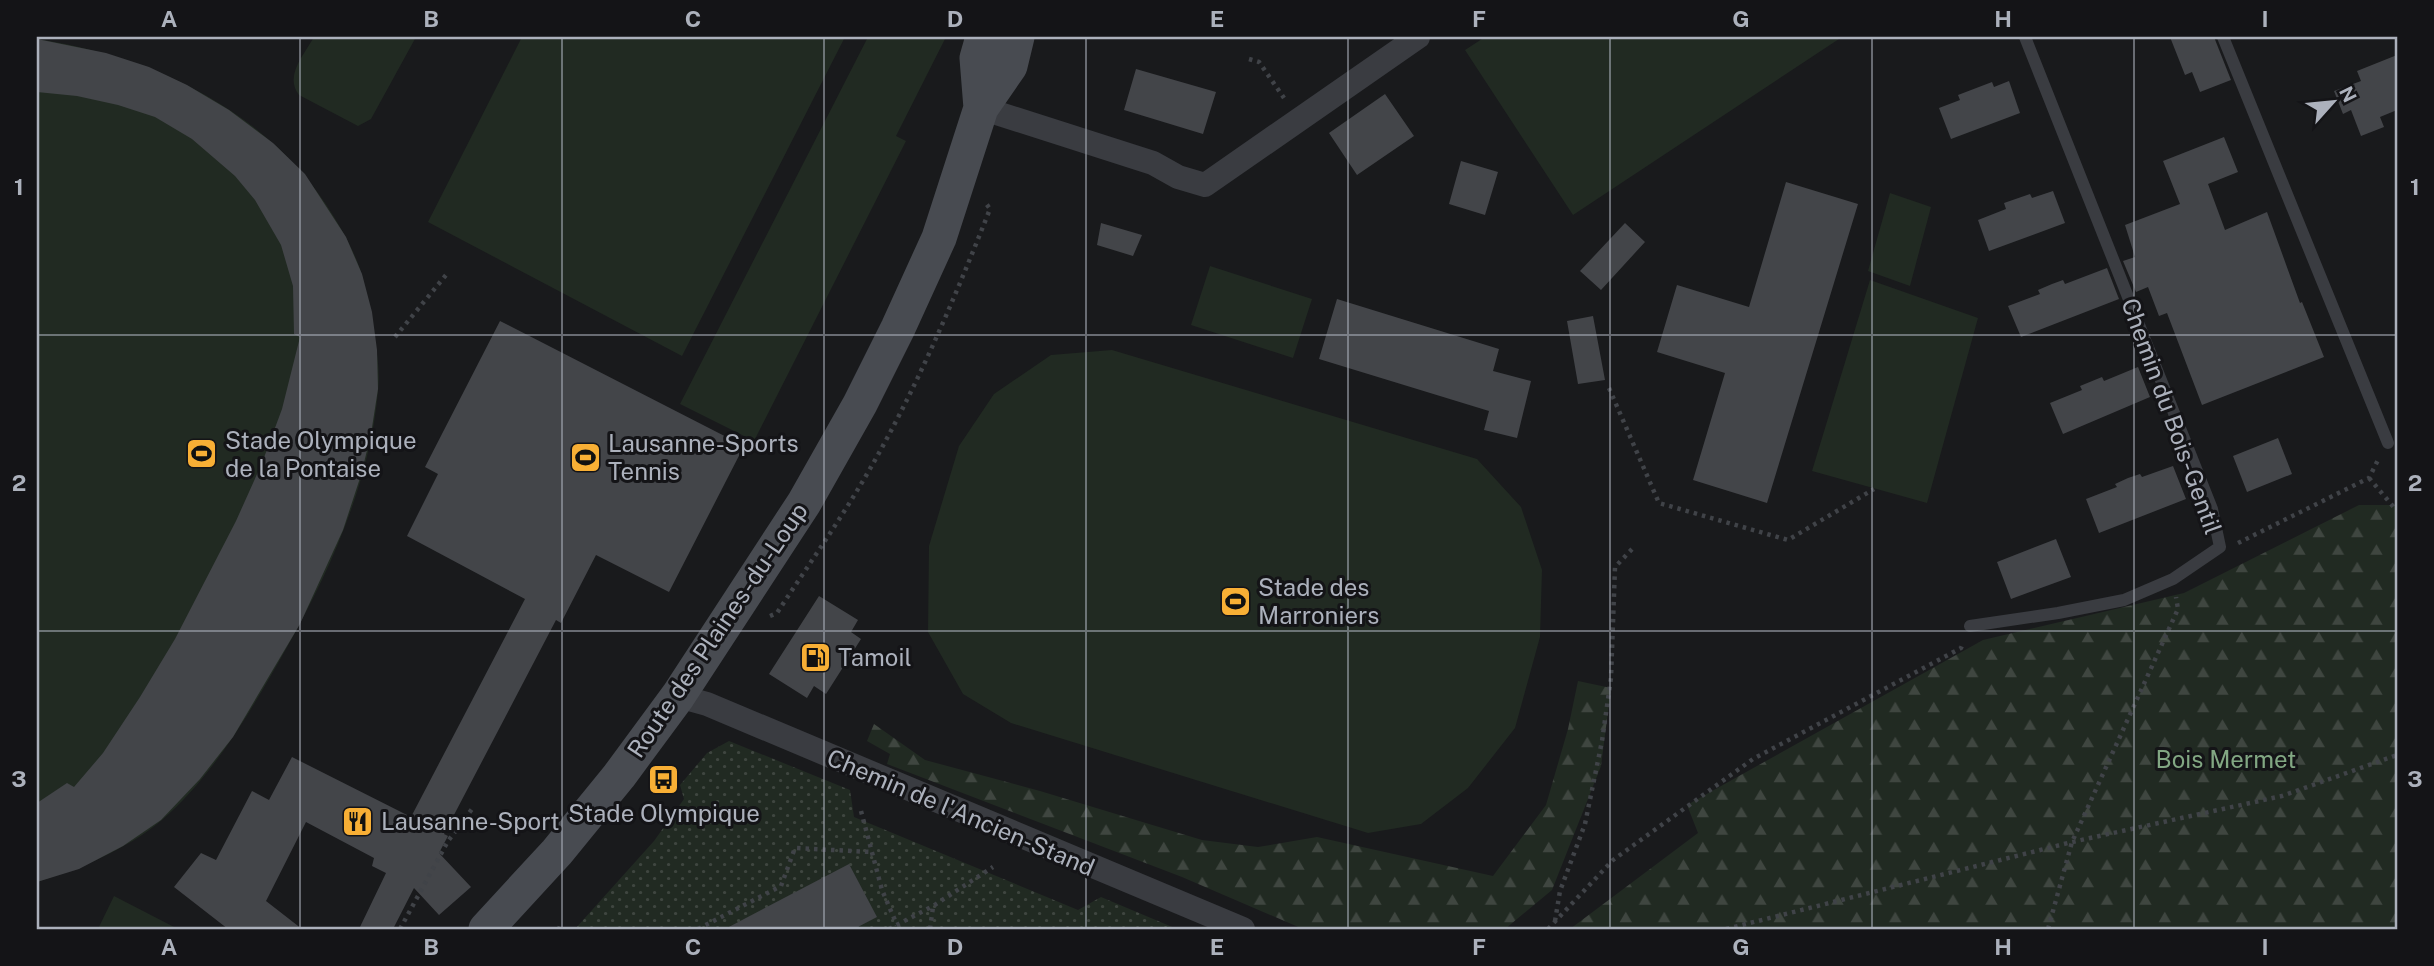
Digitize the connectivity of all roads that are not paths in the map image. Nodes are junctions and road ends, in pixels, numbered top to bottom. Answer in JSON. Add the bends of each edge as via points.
{"nodes":[{"id":1,"x":983,"y":37,"type":"edge"},
{"id":2,"x":1017,"y":37,"type":"edge"},
{"id":3,"x":1418,"y":37,"type":"edge"},
{"id":4,"x":2025,"y":37,"type":"edge"},
{"id":5,"x":2223,"y":37,"type":"edge"},
{"id":6,"x":981,"y":108,"type":"junction"},
{"id":7,"x":2388,"y":443,"type":"road end"},
{"id":8,"x":1970,"y":626,"type":"road end"},
{"id":9,"x":678,"y":696,"type":"junction"},
{"id":10,"x":486,"y":929,"type":"edge"},
{"id":11,"x":1243,"y":929,"type":"edge"}],
"edges":[{"from":1,"to":6,"type":"main road","name":"Route des Plaines-du-Loup","via":[[977,58]]},
{"from":2,"to":6,"type":"main road","name":"Route des Plaines-du-Loup","via":[[1010,66]]},
{"from":3,"to":6,"type":"street","via":[[1205,185],[1153,163]]},
{"from":4,"to":8,"type":"lane","name":"Chemin du Bois-Gentil","via":[[2211,509],[2220,547],[2174,579],[2124,600]]},
{"from":5,"to":7,"type":"lane"},
{"from":6,"to":9,"type":"main road","name":"Route des Plaines-du-Loup","via":[[939,237],[860,404],[804,503]]},
{"from":9,"to":10,"type":"main road","name":"Route des Plaines-du-Loup","via":[[557,852]]},
{"from":9,"to":11,"type":"street","name":"Chemin de l'Ancien-Stand","via":[[707,704]]}]}
